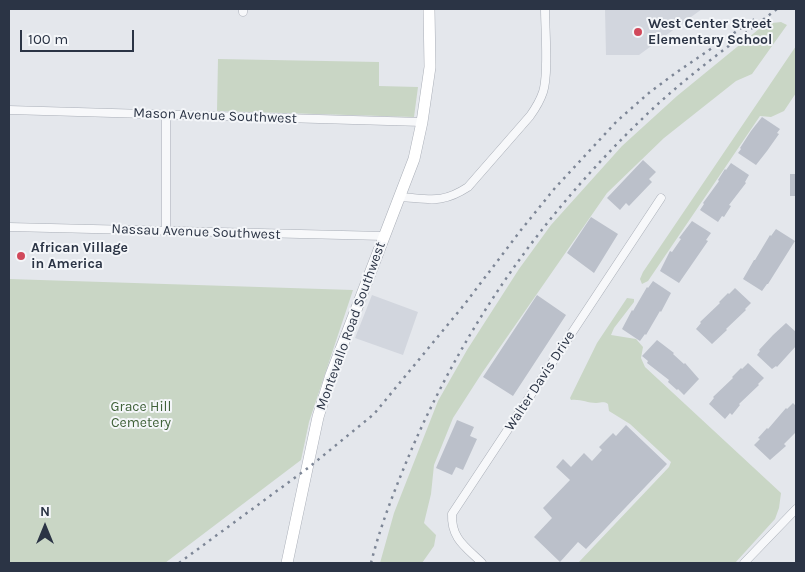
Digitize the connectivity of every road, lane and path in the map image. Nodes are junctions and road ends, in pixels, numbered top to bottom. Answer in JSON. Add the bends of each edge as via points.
{"nodes":[{"id":1,"x":429,"y":9,"type":"edge"},
{"id":2,"x":545,"y":9,"type":"edge"},
{"id":3,"x":9,"y":110,"type":"edge"},
{"id":4,"x":166,"y":115,"type":"junction"},
{"id":5,"x":422,"y":122,"type":"junction"},
{"id":6,"x":401,"y":197,"type":"junction"},
{"id":7,"x":661,"y":198,"type":"dead end"},
{"id":8,"x":9,"y":226,"type":"edge"},
{"id":9,"x":166,"y":230,"type":"junction"},
{"id":10,"x":384,"y":236,"type":"junction"},
{"id":11,"x":796,"y":510,"type":"edge"},
{"id":12,"x":287,"y":563,"type":"edge"},
{"id":13,"x":482,"y":563,"type":"edge"},
{"id":14,"x":744,"y":563,"type":"edge"}],
"edges":[{"from":1,"to":5,"type":"main road","name":"Montevallo Road Southwest","via":[[430,67]]},
{"from":2,"to":6,"type":"street","via":[[544,90],[530,116],[468,187],[456,195],[442,200]]},
{"from":3,"to":4,"type":"street","name":"Mason Avenue Southwest"},
{"from":4,"to":5,"type":"street","name":"Mason Avenue Southwest"},
{"from":4,"to":9,"type":"street"},
{"from":5,"to":6,"type":"main road","name":"Montevallo Road Southwest"},
{"from":6,"to":10,"type":"main road","name":"Montevallo Road Southwest"},
{"from":7,"to":13,"type":"street","name":"Walter Davis Drive","via":[[452,514],[455,536]]},
{"from":8,"to":9,"type":"street","name":"Nassau Avenue Southwest"},
{"from":9,"to":10,"type":"street","name":"Nassau Avenue Southwest"},
{"from":10,"to":12,"type":"main road","name":"Montevallo Road Southwest","via":[[318,417]]},
{"from":11,"to":14,"type":"street"}]}
